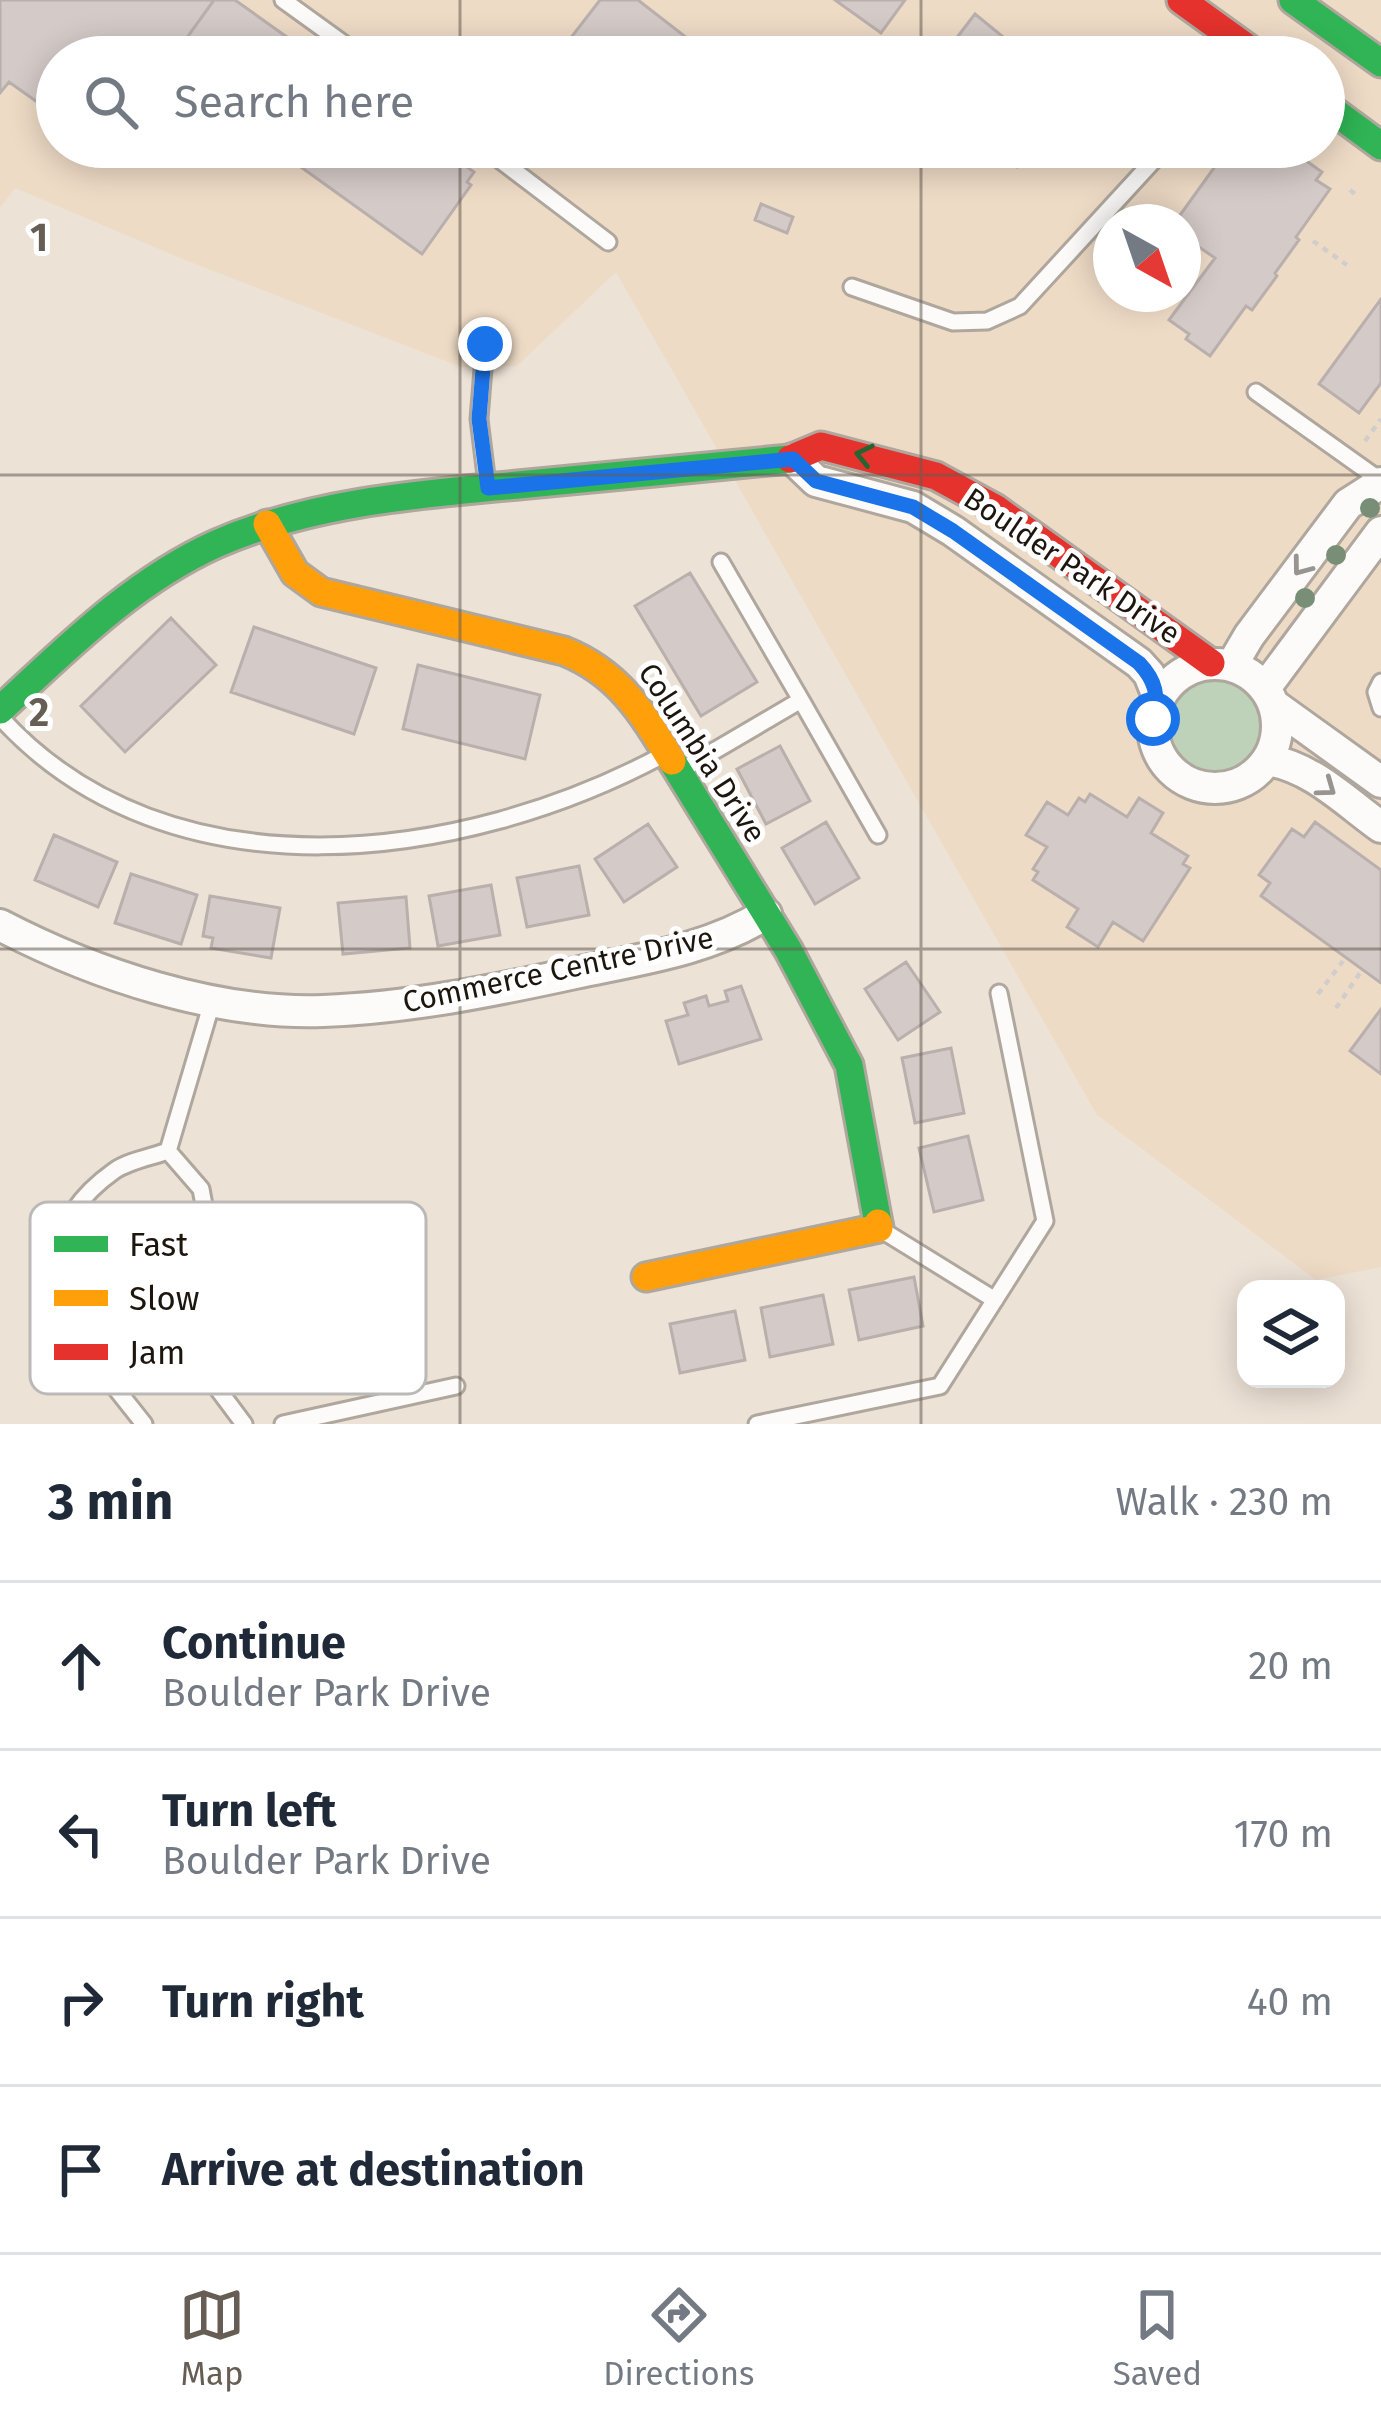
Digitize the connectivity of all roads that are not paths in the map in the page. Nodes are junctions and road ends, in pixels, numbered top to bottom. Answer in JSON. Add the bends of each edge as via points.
{"nodes":[{"id":1,"x":284,"y":0,"type":"edge"},
{"id":2,"x":1181,"y":0,"type":"edge"},
{"id":3,"x":1293,"y":0,"type":"edge"},
{"id":4,"x":333,"y":36,"type":"edge"},
{"id":5,"x":1228,"y":36,"type":"edge"},
{"id":6,"x":1343,"y":36,"type":"edge"},
{"id":7,"x":1345,"y":37,"type":"edge"},
{"id":8,"x":1381,"y":63,"type":"edge"},
{"id":9,"x":1345,"y":119,"type":"edge"},
{"id":10,"x":1381,"y":146,"type":"edge"},
{"id":11,"x":511,"y":168,"type":"edge"},
{"id":12,"x":1147,"y":168,"type":"edge"},
{"id":13,"x":608,"y":242,"type":"dead end"},
{"id":14,"x":852,"y":287,"type":"dead end"},
{"id":15,"x":485,"y":344,"type":"dead end"},
{"id":16,"x":1256,"y":392,"type":"dead end"},
{"id":17,"x":793,"y":459,"type":"junction"},
{"id":18,"x":1381,"y":482,"type":"edge"},
{"id":19,"x":488,"y":488,"type":"junction"},
{"id":20,"x":267,"y":524,"type":"junction"},
{"id":21,"x":1381,"y":532,"type":"edge"},
{"id":22,"x":721,"y":562,"type":"dead end"},
{"id":23,"x":1221,"y":664,"type":"junction"},
{"id":24,"x":1381,"y":682,"type":"edge"},
{"id":25,"x":1270,"y":697,"type":"junction"},
{"id":26,"x":1159,"y":699,"type":"junction"},
{"id":27,"x":801,"y":700,"type":"junction"},
{"id":28,"x":1381,"y":708,"type":"edge"},
{"id":29,"x":0,"y":713,"type":"edge"},
{"id":30,"x":1268,"y":760,"type":"junction"},
{"id":31,"x":672,"y":763,"type":"junction"},
{"id":32,"x":1381,"y":782,"type":"edge"},
{"id":33,"x":1381,"y":827,"type":"edge"},
{"id":34,"x":878,"y":835,"type":"dead end"},
{"id":35,"x":766,"y":914,"type":"junction"},
{"id":36,"x":0,"y":925,"type":"edge"},
{"id":37,"x":999,"y":993,"type":"dead end"},
{"id":38,"x":213,"y":999,"type":"junction"},
{"id":39,"x":168,"y":1151,"type":"junction"},
{"id":40,"x":82,"y":1202,"type":"edge"},
{"id":41,"x":203,"y":1202,"type":"edge"},
{"id":42,"x":879,"y":1228,"type":"junction"},
{"id":43,"x":646,"y":1277,"type":"dead end"},
{"id":44,"x":995,"y":1300,"type":"junction"},
{"id":45,"x":456,"y":1386,"type":"dead end"},
{"id":46,"x":426,"y":1393,"type":"edge"},
{"id":47,"x":121,"y":1394,"type":"edge"},
{"id":48,"x":222,"y":1394,"type":"edge"},
{"id":49,"x":420,"y":1394,"type":"edge"},
{"id":50,"x":145,"y":1424,"type":"edge"},
{"id":51,"x":244,"y":1424,"type":"edge"},
{"id":52,"x":283,"y":1424,"type":"edge"},
{"id":53,"x":757,"y":1424,"type":"edge"}],
"edges":[{"from":1,"to":4,"type":"lane"},
{"from":2,"to":5,"type":"street"},
{"from":3,"to":6,"type":"street"},
{"from":7,"to":8,"type":"street"},
{"from":9,"to":10,"type":"street"},
{"from":11,"to":13,"type":"lane"},
{"from":12,"to":14,"type":"lane","via":[[1020,306],[987,321],[952,322]]},
{"from":15,"to":19,"type":"lane","via":[[479,419]]},
{"from":16,"to":18,"type":"lane"},
{"from":17,"to":19,"type":"street","name":"Boulder Park Drive"},
{"from":23,"to":17,"type":"street","name":"Boulder Park Drive","one_way":true,"via":[[936,476],[821,446]]},
{"from":17,"to":26,"type":"street","name":"Boulder Park Drive","via":[[816,481],[913,507],[953,531],[1139,663]]},
{"from":18,"to":23,"type":"street","one_way":true,"via":[[1348,504]]},
{"from":19,"to":20,"type":"street","name":"Boulder Park Drive"},
{"from":20,"to":29,"type":"street","name":"Boulder Park Drive","via":[[179,562],[118,605]]},
{"from":20,"to":31,"type":"street","name":"Columbia Drive","via":[[295,573],[321,592],[598,664],[634,699]]},
{"from":21,"to":25,"type":"street"},
{"from":22,"to":27,"type":"lane"},
{"from":23,"to":25,"type":"street","via":[[1251,675]]},
{"from":23,"to":26,"type":"street","via":[[1189,669]]},
{"from":24,"to":28,"type":"lane"},
{"from":25,"to":30,"type":"street","via":[[1275,743]]},
{"from":25,"to":32,"type":"street"},
{"from":26,"to":30,"type":"street","via":[[1156,751],[1178,776],[1218,788],[1254,775]]},
{"from":27,"to":31,"type":"lane"},
{"from":27,"to":34,"type":"lane"},
{"from":29,"to":31,"type":"lane","via":[[36,752],[130,807],[187,829],[318,849],[403,842],[553,806]]},
{"from":30,"to":33,"type":"street","one_way":true,"via":[[1306,772]]},
{"from":31,"to":35,"type":"street","name":"Columbia Drive"},
{"from":35,"to":38,"type":"street","name":"Commerce Centre Drive","via":[[673,952],[402,1005],[284,1011]]},
{"from":35,"to":42,"type":"street","name":"Columbia Drive","via":[[849,1065]]},
{"from":36,"to":38,"type":"street","name":"Commerce Centre Drive","via":[[119,976]]},
{"from":37,"to":44,"type":"lane","via":[[1045,1222]]},
{"from":38,"to":39,"type":"lane"},
{"from":39,"to":40,"type":"lane","via":[[116,1169]]},
{"from":39,"to":41,"type":"lane"},
{"from":42,"to":43,"type":"street"},
{"from":42,"to":44,"type":"lane"},
{"from":44,"to":53,"type":"lane","via":[[940,1386]]},
{"from":45,"to":46,"type":"lane"},
{"from":47,"to":50,"type":"lane"},
{"from":48,"to":51,"type":"lane"},
{"from":49,"to":52,"type":"lane"}]}
